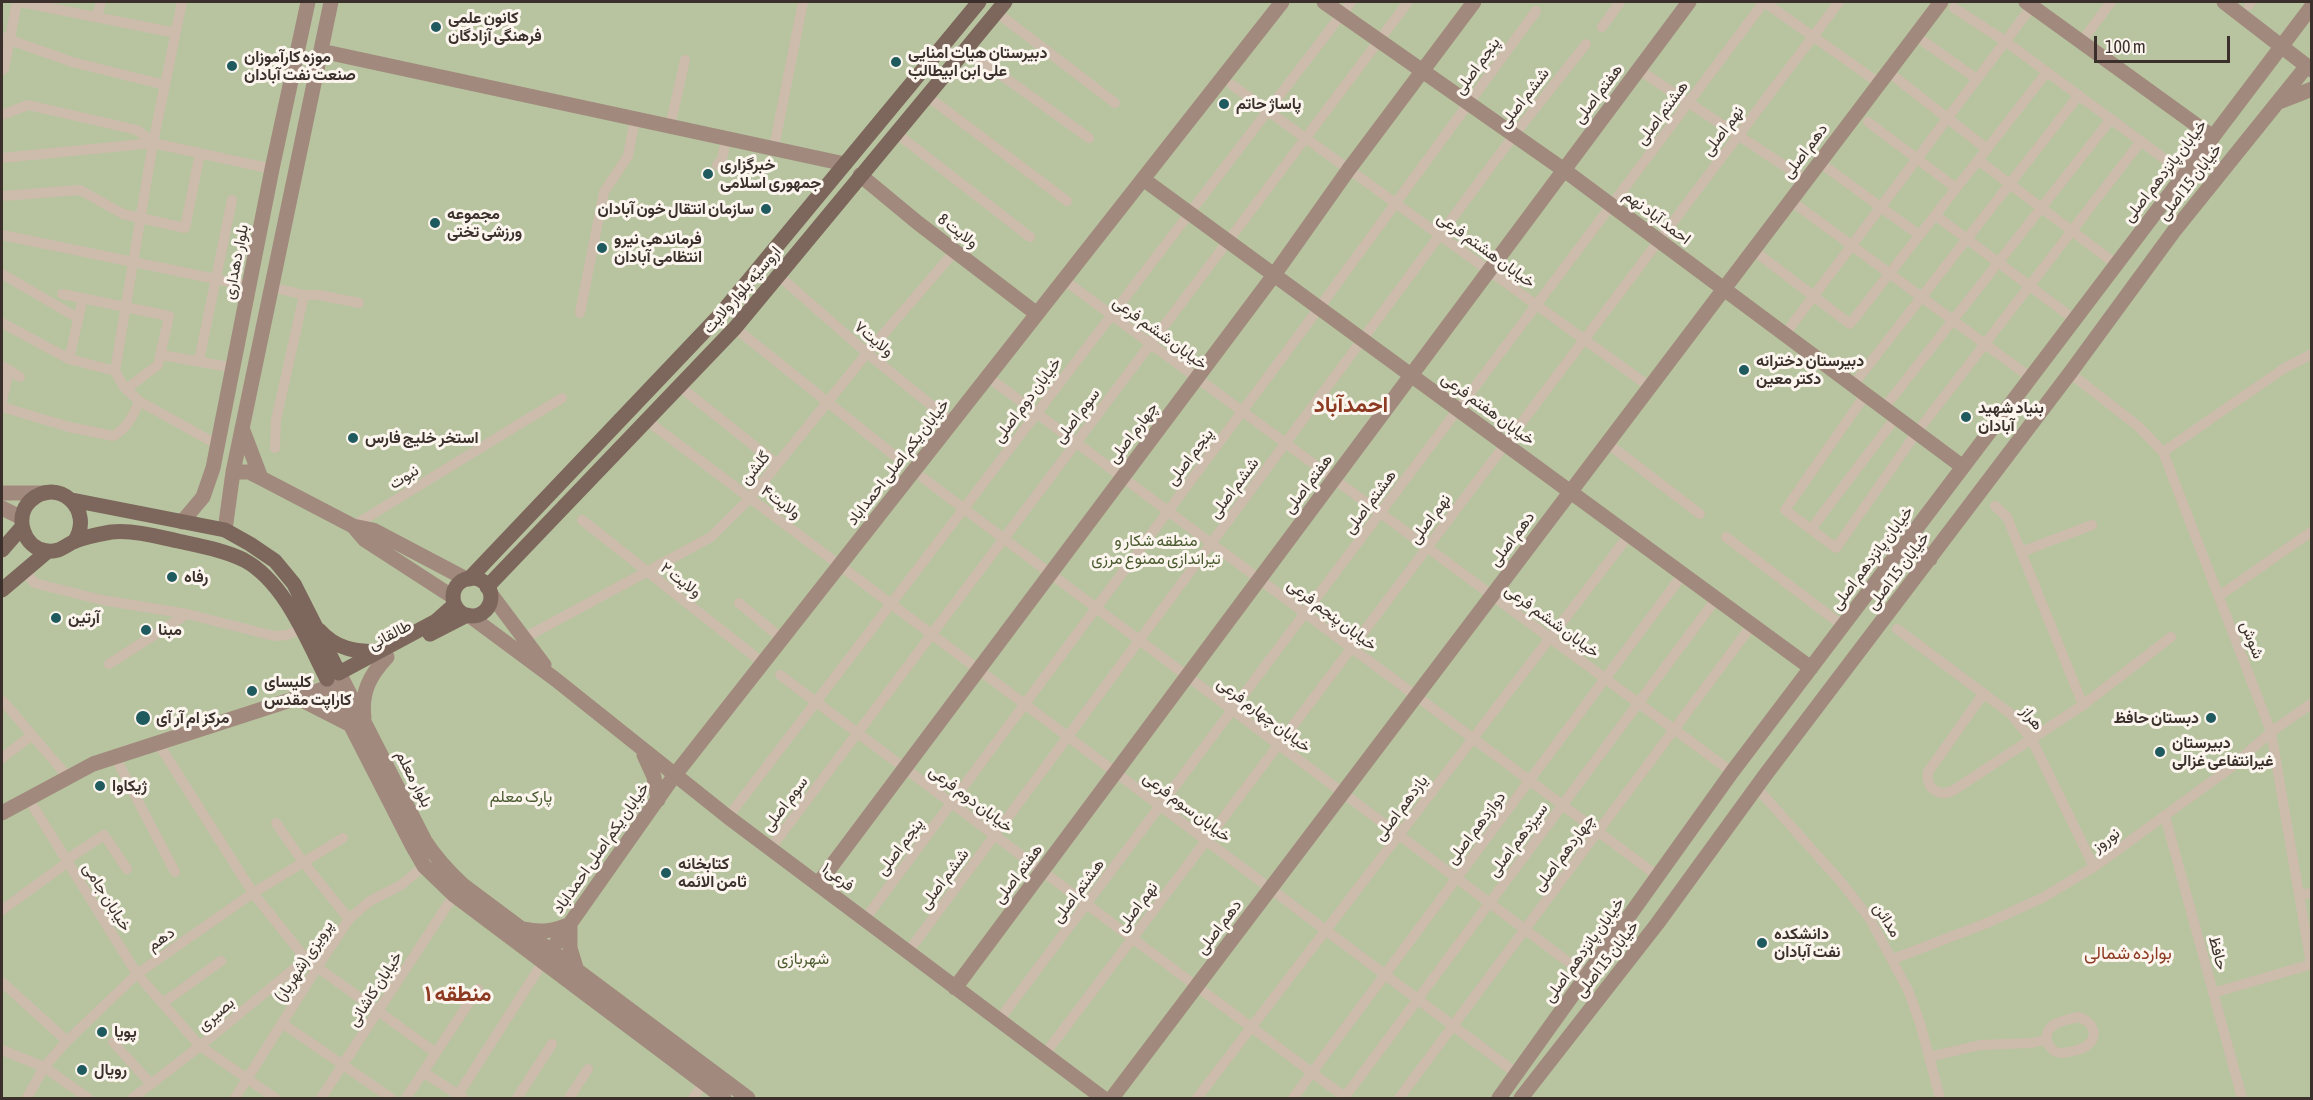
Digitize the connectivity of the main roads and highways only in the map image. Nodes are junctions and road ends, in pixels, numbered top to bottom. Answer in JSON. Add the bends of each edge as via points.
{"nodes":[{"id":1,"x":309,"y":2,"type":"edge"},
{"id":2,"x":331,"y":2,"type":"edge"},
{"id":3,"x":979,"y":2,"type":"edge"},
{"id":4,"x":1282,"y":2,"type":"edge"},
{"id":5,"x":1324,"y":2,"type":"edge"},
{"id":6,"x":1474,"y":2,"type":"edge"},
{"id":7,"x":1689,"y":2,"type":"edge"},
{"id":8,"x":2224,"y":2,"type":"edge"},
{"id":9,"x":2029,"y":4,"type":"edge"},
{"id":10,"x":999,"y":5,"type":"edge"},
{"id":11,"x":1948,"y":5,"type":"edge"},
{"id":12,"x":2312,"y":6,"type":"edge"},
{"id":13,"x":1346,"y":7,"type":"edge"},
{"id":14,"x":964,"y":21,"type":"junction"},
{"id":15,"x":978,"y":33,"type":"junction"},
{"id":16,"x":2282,"y":46,"type":"junction"},
{"id":17,"x":321,"y":51,"type":"junction"},
{"id":18,"x":2309,"y":68,"type":"edge"},
{"id":19,"x":1422,"y":70,"type":"junction"},
{"id":20,"x":2312,"y":89,"type":"edge"},
{"id":21,"x":2276,"y":103,"type":"junction"},
{"id":22,"x":2213,"y":137,"type":"junction"},
{"id":23,"x":845,"y":164,"type":"junction"},
{"id":24,"x":1564,"y":170,"type":"junction"},
{"id":25,"x":860,"y":175,"type":"junction"},
{"id":26,"x":2183,"y":176,"type":"junction"},
{"id":27,"x":1143,"y":179,"type":"junction"},
{"id":28,"x":2200,"y":197,"type":"junction"},
{"id":29,"x":2152,"y":214,"type":"junction"},
{"id":30,"x":2174,"y":231,"type":"junction"},
{"id":31,"x":1274,"y":275,"type":"junction"},
{"id":32,"x":1724,"y":289,"type":"junction"},
{"id":33,"x":735,"y":297,"type":"junction"},
{"id":34,"x":749,"y":309,"type":"junction"},
{"id":35,"x":1037,"y":314,"type":"junction"},
{"id":36,"x":719,"y":315,"type":"junction"},
{"id":37,"x":243,"y":320,"type":"junction"},
{"id":38,"x":263,"y":324,"type":"junction"},
{"id":39,"x":735,"y":328,"type":"junction"},
{"id":40,"x":1411,"y":376,"type":"junction"},
{"id":41,"x":242,"y":428,"type":"junction"},
{"id":42,"x":1963,"y":467,"type":"junction"},
{"id":43,"x":233,"y":472,"type":"junction"},
{"id":44,"x":261,"y":477,"type":"junction"},
{"id":45,"x":1570,"y":492,"type":"junction"},
{"id":46,"x":2,"y":493,"type":"edge"},
{"id":47,"x":46,"y":493,"type":"junction"},
{"id":48,"x":72,"y":500,"type":"junction"},
{"id":49,"x":2,"y":508,"type":"edge"},
{"id":50,"x":22,"y":522,"type":"junction"},
{"id":51,"x":182,"y":522,"type":"junction"},
{"id":52,"x":353,"y":526,"type":"junction"},
{"id":53,"x":225,"y":530,"type":"junction"},
{"id":54,"x":1908,"y":540,"type":"junction"},
{"id":55,"x":74,"y":542,"type":"junction"},
{"id":56,"x":206,"y":547,"type":"junction"},
{"id":57,"x":2,"y":550,"type":"edge"},
{"id":58,"x":48,"y":551,"type":"junction"},
{"id":59,"x":1930,"y":559,"type":"junction"},
{"id":60,"x":468,"y":579,"type":"junction"},
{"id":61,"x":2,"y":590,"type":"edge"},
{"id":62,"x":489,"y":590,"type":"junction"},
{"id":63,"x":454,"y":601,"type":"junction"},
{"id":64,"x":469,"y":616,"type":"junction"},
{"id":65,"x":307,"y":626,"type":"junction"},
{"id":66,"x":384,"y":654,"type":"junction"},
{"id":67,"x":1811,"y":668,"type":"junction"},
{"id":68,"x":555,"y":679,"type":"junction"},
{"id":69,"x":335,"y":680,"type":"junction"},
{"id":70,"x":298,"y":698,"type":"junction"},
{"id":71,"x":357,"y":723,"type":"junction"},
{"id":72,"x":639,"y":747,"type":"junction"},
{"id":73,"x":674,"y":776,"type":"junction"},
{"id":74,"x":658,"y":800,"type":"junction"},
{"id":75,"x":2,"y":813,"type":"edge"},
{"id":76,"x":818,"y":884,"type":"junction"},
{"id":77,"x":1634,"y":912,"type":"junction"},
{"id":78,"x":570,"y":924,"type":"junction"},
{"id":79,"x":1657,"y":924,"type":"junction"},
{"id":80,"x":520,"y":928,"type":"junction"},
{"id":81,"x":547,"y":956,"type":"junction"},
{"id":82,"x":577,"y":971,"type":"junction"},
{"id":83,"x":956,"y":988,"type":"junction"},
{"id":84,"x":724,"y":1098,"type":"edge"},
{"id":85,"x":747,"y":1098,"type":"edge"},
{"id":86,"x":1103,"y":1098,"type":"edge"},
{"id":87,"x":1112,"y":1098,"type":"edge"},
{"id":88,"x":1498,"y":1098,"type":"edge"},
{"id":89,"x":1521,"y":1098,"type":"edge"}],
"edges":[{"from":1,"to":37,"type":"main road","name":"بلوار دهداری"},
{"from":2,"to":17,"type":"main road"},
{"from":3,"to":14,"type":"main road","name":"اروسیّه بلوار ولایت"},
{"from":4,"to":27,"type":"main road","name":"خیابان یکم اصلی احمداباد"},
{"from":5,"to":13,"type":"main road","name":"احمد آباد نهم"},
{"from":6,"to":19,"type":"main road","name":"چهارم اصلی"},
{"from":7,"to":24,"type":"main road","name":"هفتم اصلی"},
{"from":8,"to":16,"type":"main road"},
{"from":9,"to":22,"type":"main road"},
{"from":10,"to":15,"type":"main road","name":"اروسیّه بلوار ولایت"},
{"from":11,"to":32,"type":"main road","name":"دهم اصلی","via":[[1879,83]]},
{"from":12,"to":16,"type":"main road","name":"خیابان پانزدهم اصلی"},
{"from":13,"to":19,"type":"main road","name":"احمد آباد نهم"},
{"from":14,"to":15,"type":"main road","via":[[974,24]]},
{"from":14,"to":23,"type":"main road","name":"اروسیّه بلوار ولایت"},
{"from":15,"to":25,"type":"main road","name":"اروسیّه بلوار ولایت"},
{"from":16,"to":18,"type":"main road"},
{"from":16,"to":22,"type":"main road","name":"خیابان پانزدهم اصلی"},
{"from":17,"to":23,"type":"main road"},
{"from":17,"to":38,"type":"main road"},
{"from":18,"to":21,"type":"main road","name":"خیابان 15 اصلی"},
{"from":19,"to":24,"type":"main road","name":"احمد آباد نهم"},
{"from":19,"to":31,"type":"main road","name":"چهارم اصلی"},
{"from":20,"to":21,"type":"main road"},
{"from":21,"to":28,"type":"main road","name":"خیابان 15 اصلی"},
{"from":22,"to":26,"type":"main road","name":"خیابان پانزدهم اصلی"},
{"from":23,"to":33,"type":"main road","name":"اروسیّه بلوار ولایت"},
{"from":24,"to":32,"type":"main road","name":"احمد آباد نهم"},
{"from":24,"to":40,"type":"main road","name":"هفتم اصلی"},
{"from":25,"to":34,"type":"main road","name":"اروسیّه بلوار ولایت"},
{"from":25,"to":35,"type":"main road","name":"ولایت 8"},
{"from":26,"to":28,"type":"main road","via":[[2187,192]]},
{"from":26,"to":29,"type":"main road","name":"خیابان پانزدهم اصلی"},
{"from":27,"to":31,"type":"main road","name":"خیابان هفتم فرعی"},
{"from":27,"to":35,"type":"main road","name":"خیابان یکم اصلی احمداباد"},
{"from":28,"to":30,"type":"main road","name":"خیابان 15 اصلی"},
{"from":29,"to":30,"type":"main road"},
{"from":29,"to":42,"type":"main road","name":"خیابان پانزدهم اصلی"},
{"from":30,"to":59,"type":"main road","name":"خیابان 15 اصلی"},
{"from":31,"to":40,"type":"main road","name":"خیابان هفتم فرعی"},
{"from":31,"to":76,"type":"main road","name":"چهارم اصلی"},
{"from":32,"to":42,"type":"main road","name":"احمد آباد نهم"},
{"from":32,"to":45,"type":"main road","name":"دهم اصلی"},
{"from":33,"to":34,"type":"main road","via":[[739,306]]},
{"from":33,"to":36,"type":"main road","name":"اروسیّه بلوار ولایت"},
{"from":34,"to":39,"type":"main road","name":"اروسیّه بلوار ولایت"},
{"from":35,"to":73,"type":"main road","name":"خیابان یکم اصلی احمداباد"},
{"from":36,"to":39,"type":"main road","via":[[729,319]]},
{"from":36,"to":60,"type":"main road","name":"اروسیّه بلوار ولایت"},
{"from":37,"to":38,"type":"main road"},
{"from":37,"to":51,"type":"main road","name":"بلوار دهداری","via":[[213,468],[203,497]]},
{"from":38,"to":41,"type":"main road"},
{"from":39,"to":62,"type":"main road","name":"اروسیّه بلوار ولایت"},
{"from":40,"to":45,"type":"main road","name":"خیابان هفتم فرعی"},
{"from":40,"to":83,"type":"main road","name":"هفتم اصلی"},
{"from":41,"to":43,"type":"main road"},
{"from":41,"to":44,"type":"main road"},
{"from":42,"to":54,"type":"main road","name":"خیابان پانزدهم اصلی"},
{"from":43,"to":44,"type":"main road"},
{"from":43,"to":53,"type":"main road"},
{"from":44,"to":52,"type":"main road"},
{"from":45,"to":67,"type":"main road","name":"خیابان هفتم فرعی"},
{"from":45,"to":87,"type":"main road","name":"دهم اصلی"},
{"from":46,"to":47,"type":"main road"},
{"from":47,"to":48,"type":"main road","via":[[55,492]]},
{"from":47,"to":50,"type":"main road","via":[[30,502]]},
{"from":48,"to":51,"type":"main road","name":"بلوار معلم"},
{"from":48,"to":55,"type":"main road","via":[[81,520]]},
{"from":49,"to":50,"type":"main road"},
{"from":50,"to":57,"type":"main road"},
{"from":50,"to":58,"type":"main road","via":[[27,539]]},
{"from":51,"to":53,"type":"main road","name":"بلوار معلم"},
{"from":52,"to":60,"type":"main road","via":[[373,530]]},
{"from":52,"to":63,"type":"main road","via":[[365,540]]},
{"from":53,"to":56,"type":"main road"},
{"from":53,"to":65,"type":"main road","name":"بلوار معلم","via":[[274,561],[294,584]]},
{"from":54,"to":59,"type":"main road"},
{"from":54,"to":67,"type":"main road","name":"خیابان پانزدهم اصلی"},
{"from":55,"to":56,"type":"main road","name":"بلوار معلم","via":[[109,532],[131,531]]},
{"from":55,"to":58,"type":"main road","via":[[58,551]]},
{"from":56,"to":65,"type":"main road","name":"بلوار معلم","via":[[244,560],[264,575]]},
{"from":58,"to":61,"type":"main road"},
{"from":59,"to":79,"type":"main road","name":"خیابان 15 اصلی"},
{"from":60,"to":62,"type":"main road","via":[[479,580]]},
{"from":60,"to":63,"type":"main road","via":[[455,588]]},
{"from":62,"to":64,"type":"main road","via":[[486,609]]},
{"from":62,"to":68,"type":"main road"},
{"from":63,"to":64,"type":"main road"},
{"from":63,"to":66,"type":"main road","name":"طالقانی","via":[[436,621]]},
{"from":64,"to":66,"type":"main road","name":"طالقانی"},
{"from":64,"to":68,"type":"main road"},
{"from":65,"to":66,"type":"main road","via":[[343,648]]},
{"from":65,"to":69,"type":"main road","name":"بلوار معلم"},
{"from":66,"to":69,"type":"main road","name":"طالقانی"},
{"from":66,"to":71,"type":"main road","via":[[366,686]]},
{"from":67,"to":77,"type":"main road","name":"خیابان پانزدهم اصلی"},
{"from":68,"to":72,"type":"main road","name":"فرعی۱"},
{"from":69,"to":70,"type":"main road"},
{"from":69,"to":71,"type":"main road","name":"بلوار معلم"},
{"from":70,"to":71,"type":"main road"},
{"from":70,"to":75,"type":"main road","via":[[115,757],[67,776]]},
{"from":71,"to":80,"type":"main road","name":"بلوار معلم","via":[[435,857],[463,885]]},
{"from":71,"to":81,"type":"main road","name":"بلوار معلم","via":[[424,866],[454,895]]},
{"from":72,"to":73,"type":"main road","name":"فرعی۱"},
{"from":72,"to":74,"type":"main road","via":[[649,764]]},
{"from":73,"to":74,"type":"main road","name":"خیابان یکم اصلی احمداباد"},
{"from":73,"to":76,"type":"main road","name":"فرعی۱"},
{"from":74,"to":78,"type":"main road","name":"خیابان یکم اصلی احمداباد"},
{"from":76,"to":83,"type":"main road","name":"فرعی۱"},
{"from":77,"to":79,"type":"main road","via":[[1643,921]]},
{"from":77,"to":88,"type":"main road","name":"خیابان پانزدهم اصلی"},
{"from":78,"to":80,"type":"main road","via":[[537,932]]},
{"from":78,"to":81,"type":"main road","name":"خیابان یکم اصلی احمداباد"},
{"from":78,"to":82,"type":"main road","via":[[570,948]]},
{"from":79,"to":89,"type":"main road","name":"خیابان 15 اصلی"},
{"from":80,"to":81,"type":"main road","name":"بلوار معلم"},
{"from":81,"to":82,"type":"main road","name":"بلوار معلم"},
{"from":81,"to":84,"type":"main road","name":"بلوار معلم"},
{"from":82,"to":85,"type":"main road","name":"بلوار معلم"},
{"from":83,"to":86,"type":"main road","name":"فرعی۱"}]}
